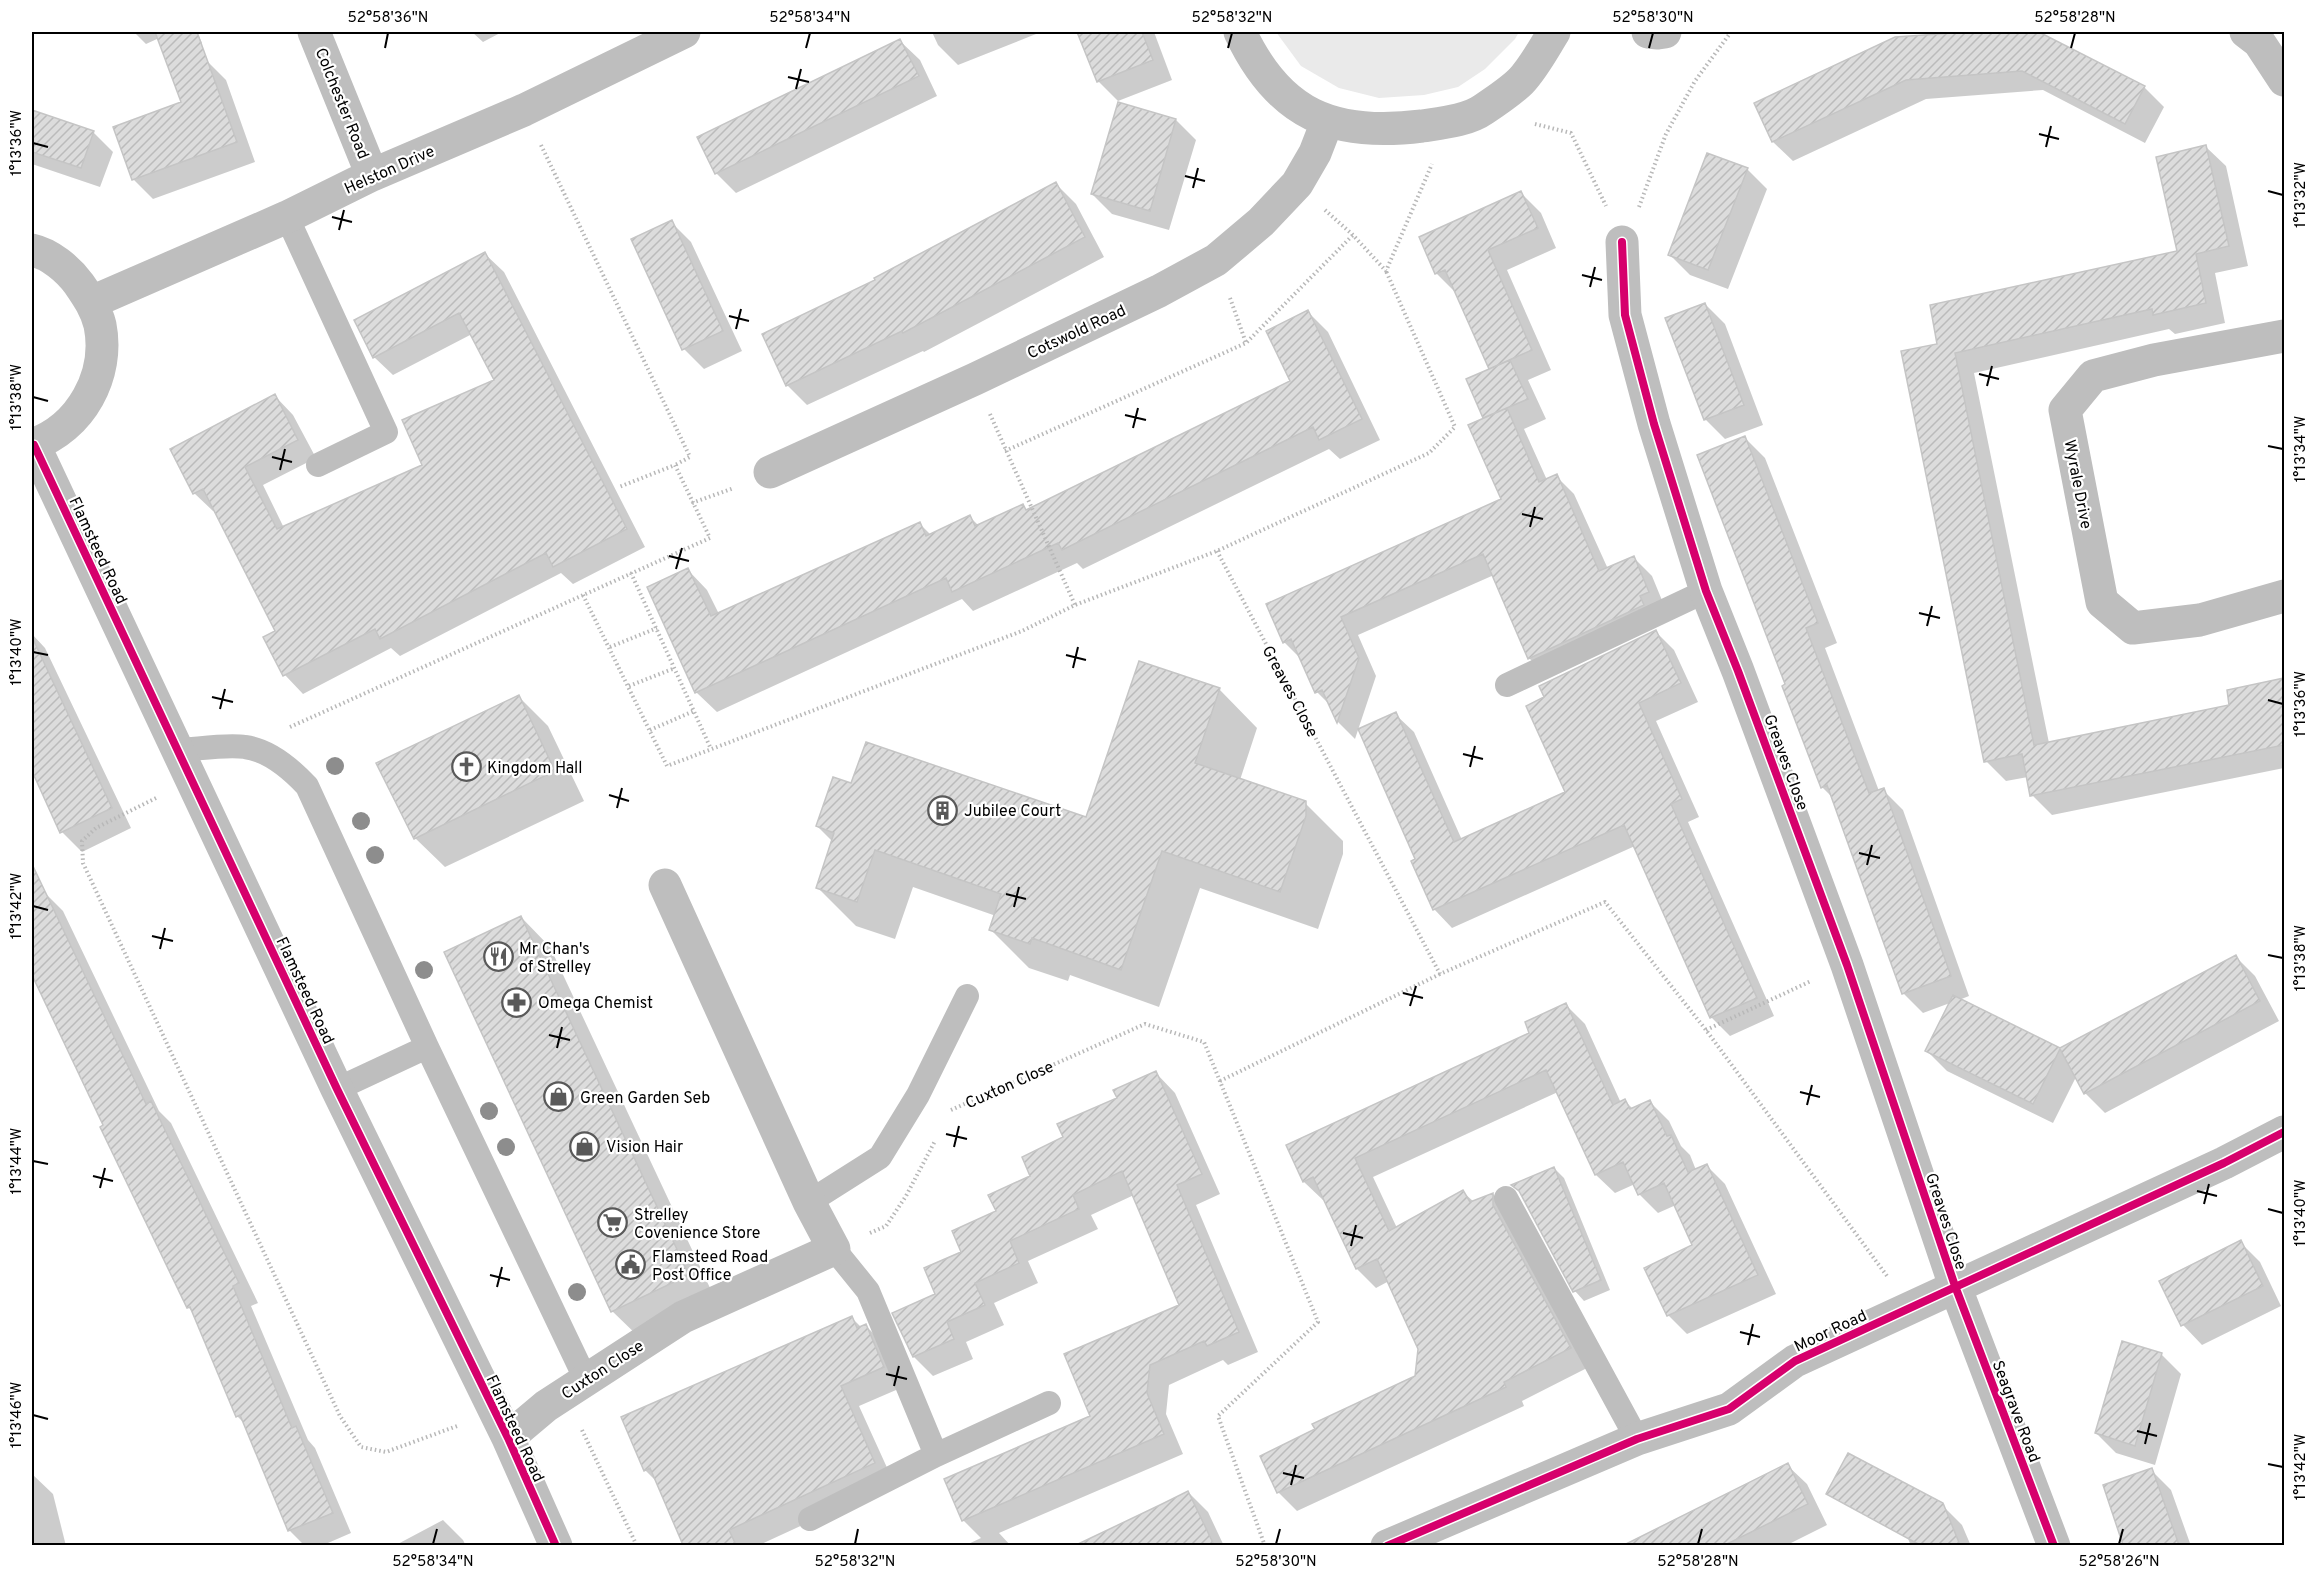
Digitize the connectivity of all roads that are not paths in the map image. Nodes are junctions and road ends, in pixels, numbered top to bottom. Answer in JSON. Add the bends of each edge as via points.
{"nodes":[{"id":1,"x":314,"y":32,"type":"edge"},
{"id":2,"x":684,"y":32,"type":"edge"},
{"id":3,"x":1240,"y":32,"type":"edge"},
{"id":4,"x":1554,"y":32,"type":"edge"},
{"id":5,"x":1648,"y":32,"type":"edge"},
{"id":6,"x":1665,"y":32,"type":"edge"},
{"id":7,"x":2246,"y":32,"type":"edge"},
{"id":8,"x":2284,"y":80,"type":"edge"},
{"id":9,"x":1327,"y":122,"type":"junction"},
{"id":10,"x":372,"y":175,"type":"junction"},
{"id":11,"x":287,"y":217,"type":"junction"},
{"id":12,"x":1622,"y":242,"type":"road end"},
{"id":13,"x":32,"y":250,"type":"edge"},
{"id":14,"x":92,"y":302,"type":"junction"},
{"id":15,"x":2284,"y":336,"type":"edge"},
{"id":16,"x":33,"y":445,"type":"edge"},
{"id":17,"x":318,"y":465,"type":"dead end"},
{"id":18,"x":770,"y":472,"type":"dead end"},
{"id":19,"x":1706,"y":591,"type":"junction"},
{"id":20,"x":2284,"y":596,"type":"edge"},
{"id":21,"x":1507,"y":684,"type":"dead end"},
{"id":22,"x":179,"y":750,"type":"junction"},
{"id":23,"x":665,"y":885,"type":"dead end"},
{"id":24,"x":967,"y":996,"type":"dead end"},
{"id":25,"x":427,"y":1047,"type":"junction"},
{"id":26,"x":337,"y":1089,"type":"junction"},
{"id":27,"x":2284,"y":1132,"type":"edge"},
{"id":28,"x":1506,"y":1198,"type":"dead end"},
{"id":29,"x":808,"y":1202,"type":"junction"},
{"id":30,"x":834,"y":1249,"type":"junction"},
{"id":31,"x":1955,"y":1286,"type":"junction"},
{"id":32,"x":575,"y":1387,"type":"junction"},
{"id":33,"x":1049,"y":1403,"type":"dead end"},
{"id":34,"x":501,"y":1425,"type":"junction"},
{"id":35,"x":1637,"y":1438,"type":"junction"},
{"id":36,"x":936,"y":1455,"type":"junction"},
{"id":37,"x":810,"y":1519,"type":"dead end"},
{"id":38,"x":556,"y":1545,"type":"edge"},
{"id":39,"x":1386,"y":1545,"type":"edge"},
{"id":40,"x":2054,"y":1545,"type":"edge"}],
"edges":[{"from":1,"to":10,"type":"street","name":"Colchester Road"},
{"from":2,"to":10,"type":"street","name":"Helston Drive","via":[[524,110]]},
{"from":3,"to":9,"type":"street","via":[[1251,56],[1281,94],[1302,111]]},
{"from":4,"to":9,"type":"street","via":[[1520,81],[1482,111],[1450,122],[1410,127],[1368,128]]},
{"from":5,"to":6,"type":"street"},
{"from":7,"to":8,"type":"street","via":[[2259,42]]},
{"from":9,"to":18,"type":"street","name":"Cotswold Road","via":[[1297,184],[1262,222],[1216,260],[975,379]]},
{"from":10,"to":11,"type":"street","name":"Helston Drive"},
{"from":11,"to":14,"type":"street","name":"Helston Drive"},
{"from":11,"to":17,"type":"lane","via":[[386,432]]},
{"from":12,"to":19,"type":"street","name":"Greaves Close","via":[[1625,315],[1653,424]]},
{"from":13,"to":14,"type":"street","via":[[70,272]]},
{"from":14,"to":16,"type":"street","via":[[100,323],[102,345],[94,389],[62,429]]},
{"from":15,"to":20,"type":"street","name":"Wyrale Drive","via":[[2154,360],[2093,376],[2065,410],[2102,602],[2133,628],[2200,620]]},
{"from":16,"to":22,"type":"street","name":"Flamsteed Road"},
{"from":19,"to":21,"type":"lane"},
{"from":19,"to":31,"type":"street","name":"Greaves Close","via":[[1847,965]]},
{"from":22,"to":25,"type":"lane","via":[[245,747],[290,769],[308,786]]},
{"from":22,"to":26,"type":"street","name":"Flamsteed Road"},
{"from":23,"to":29,"type":"street"},
{"from":24,"to":29,"type":"lane","via":[[918,1095],[880,1157]]},
{"from":25,"to":26,"type":"lane"},
{"from":25,"to":32,"type":"lane"},
{"from":26,"to":34,"type":"street","name":"Flamsteed Road"},
{"from":27,"to":31,"type":"street","name":"Moor Road"},
{"from":28,"to":35,"type":"lane"},
{"from":29,"to":30,"type":"street"},
{"from":30,"to":32,"type":"street","name":"Cuxton Close","via":[[683,1317]]},
{"from":30,"to":36,"type":"lane","via":[[868,1291]]},
{"from":31,"to":35,"type":"street","name":"Moor Road","via":[[1795,1361],[1729,1409]]},
{"from":31,"to":40,"type":"street","name":"Seagrave Road"},
{"from":32,"to":34,"type":"street","name":"Cuxton Close","via":[[546,1406]]},
{"from":33,"to":36,"type":"lane"},
{"from":34,"to":38,"type":"street","name":"Flamsteed Road"},
{"from":35,"to":39,"type":"street","name":"Moor Road"},
{"from":36,"to":37,"type":"lane"}]}
